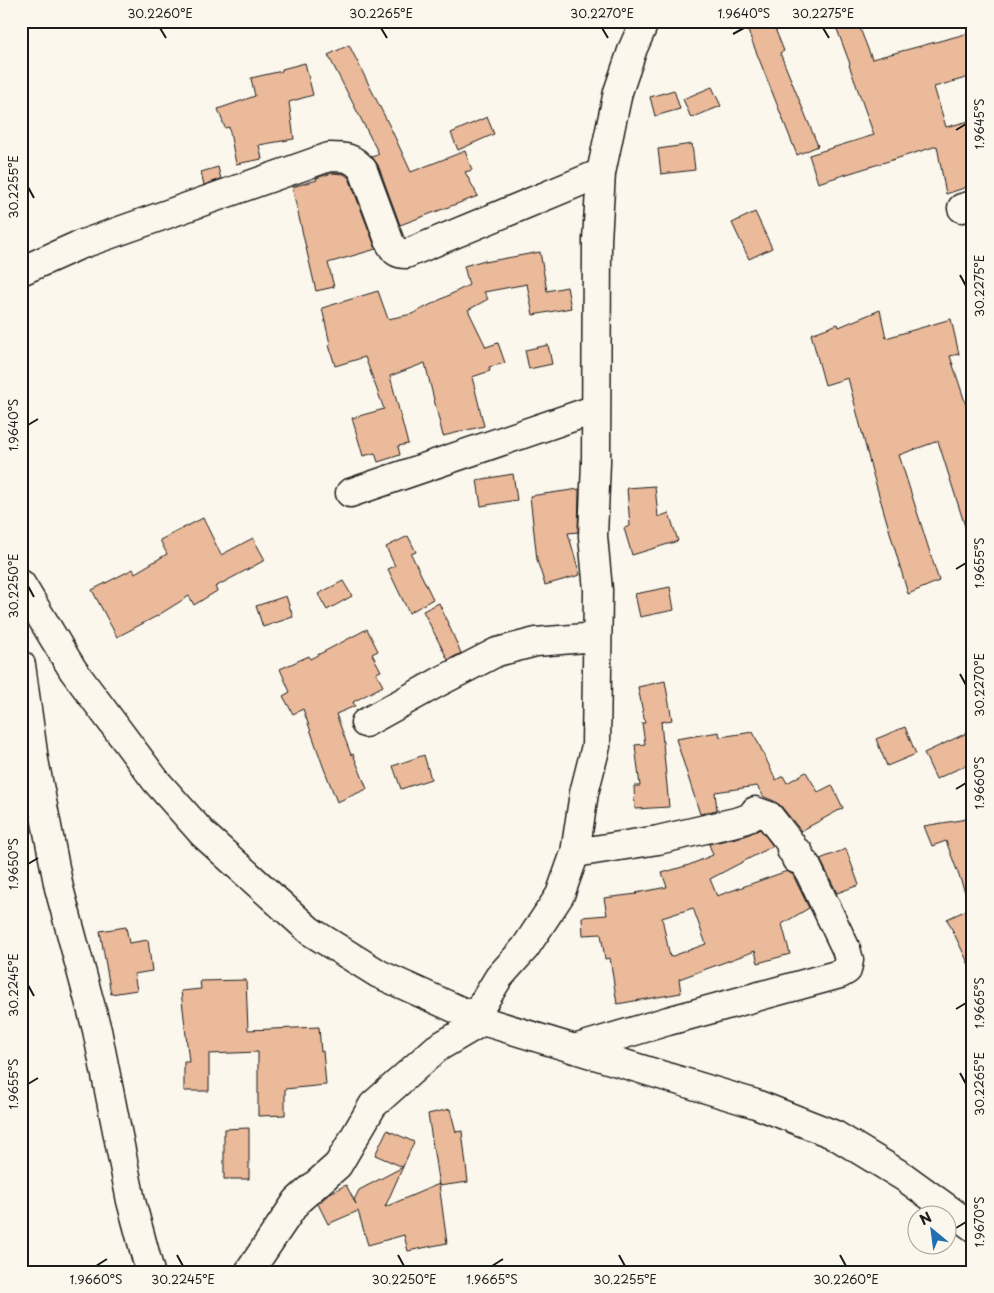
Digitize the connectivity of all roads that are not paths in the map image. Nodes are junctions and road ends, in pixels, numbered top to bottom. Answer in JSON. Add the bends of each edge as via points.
{"nodes":[{"id":1,"x":645,"y":21,"type":"edge"},
{"id":2,"x":601,"y":173,"type":"junction"},
{"id":3,"x":21,"y":272,"type":"edge"},
{"id":4,"x":596,"y":409,"type":"junction"},
{"id":5,"x":350,"y":493,"type":"dead end"},
{"id":6,"x":21,"y":584,"type":"edge"},
{"id":7,"x":597,"y":636,"type":"junction"},
{"id":8,"x":21,"y":665,"type":"edge"},
{"id":9,"x":365,"y":722,"type":"dead end"},
{"id":10,"x":575,"y":853,"type":"junction"},
{"id":11,"x":479,"y":1020,"type":"junction"},
{"id":12,"x":574,"y":1048,"type":"junction"},
{"id":13,"x":973,"y":1227,"type":"edge"},
{"id":14,"x":150,"y":1272,"type":"edge"},
{"id":15,"x":249,"y":1272,"type":"edge"}],
"edges":[{"from":1,"to":2,"type":"street","via":[[618,92]]},
{"from":2,"to":3,"type":"street","via":[[400,254],[390,243],[364,170],[357,162],[344,157],[329,157],[77,246]]},
{"from":2,"to":4,"type":"street","via":[[597,240]]},
{"from":4,"to":5,"type":"street"},
{"from":4,"to":7,"type":"street","via":[[593,536],[598,590]]},
{"from":6,"to":11,"type":"street","via":[[73,670],[156,781],[202,834],[310,931],[379,974]]},
{"from":7,"to":9,"type":"street","via":[[536,642],[497,652]]},
{"from":7,"to":10,"type":"street","via":[[596,746],[584,793]]},
{"from":8,"to":14,"type":"street","via":[[34,760],[59,888],[97,1030],[131,1201]]},
{"from":10,"to":11,"type":"street","via":[[560,895],[525,948],[499,977]]},
{"from":10,"to":12,"type":"street","via":[[658,840],[740,821],[756,811],[769,816],[792,850],[799,853],[796,859],[806,865],[849,960],[847,970],[840,974]]},
{"from":11,"to":12,"type":"street"},
{"from":11,"to":15,"type":"street","via":[[437,1048],[373,1105],[338,1165],[297,1202]]},
{"from":12,"to":13,"type":"street","via":[[756,1104],[835,1135],[904,1177]]}]}
